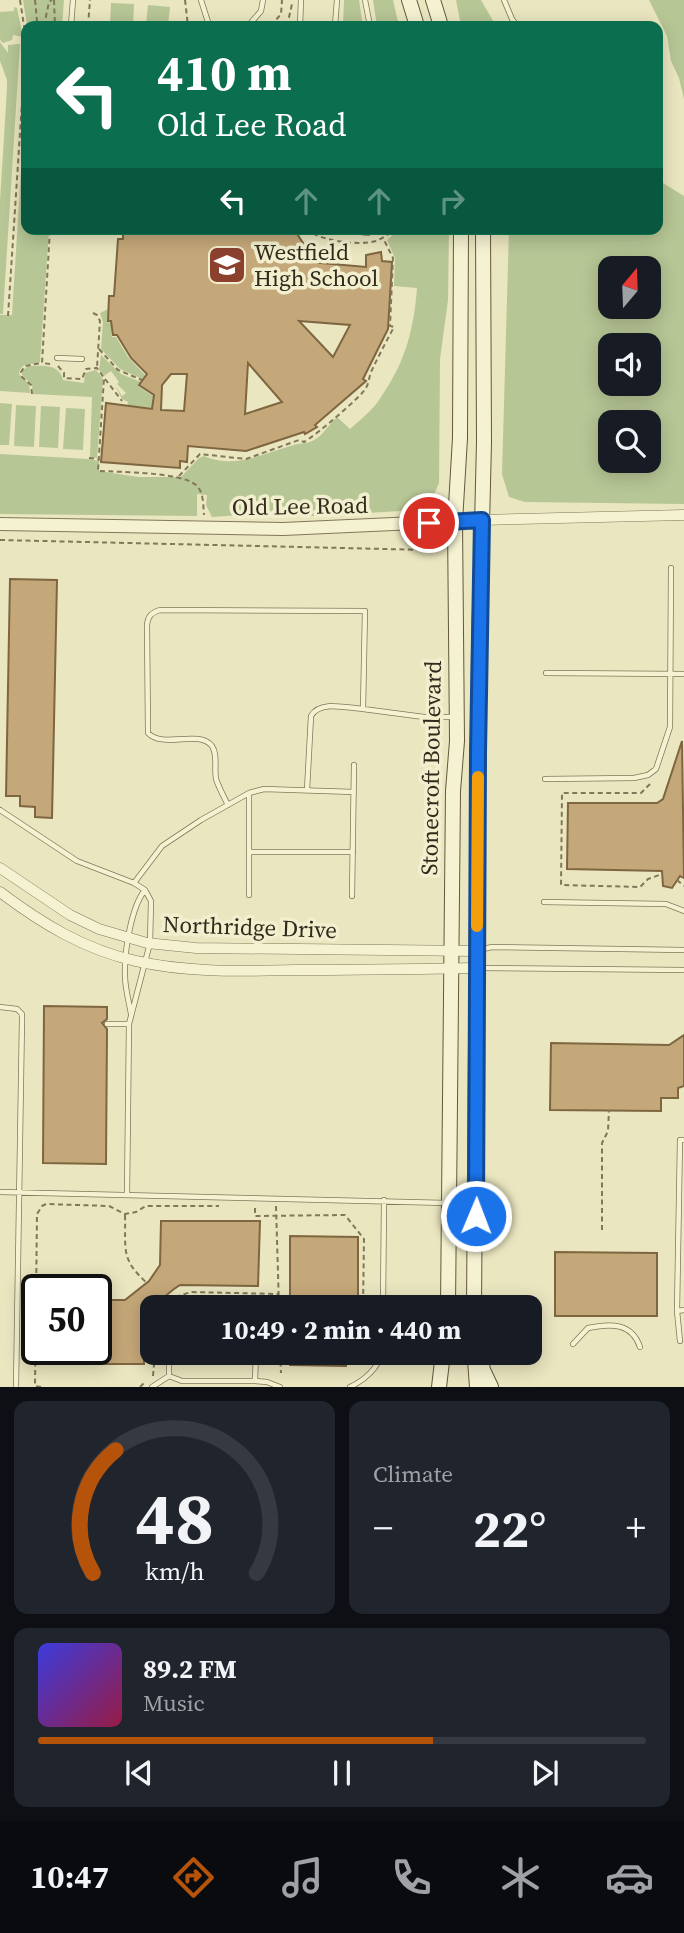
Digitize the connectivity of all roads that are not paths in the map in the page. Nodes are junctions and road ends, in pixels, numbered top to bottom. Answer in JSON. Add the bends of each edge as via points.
{"nodes":[{"id":1,"x":73,"y":0,"type":"edge"},
{"id":2,"x":201,"y":0,"type":"edge"},
{"id":3,"x":263,"y":0,"type":"edge"},
{"id":4,"x":302,"y":0,"type":"edge"},
{"id":5,"x":337,"y":0,"type":"edge"},
{"id":6,"x":365,"y":0,"type":"edge"},
{"id":7,"x":409,"y":0,"type":"edge"},
{"id":8,"x":433,"y":0,"type":"edge"},
{"id":9,"x":504,"y":0,"type":"edge"},
{"id":10,"x":71,"y":21,"type":"edge"},
{"id":11,"x":208,"y":21,"type":"edge"},
{"id":12,"x":252,"y":21,"type":"edge"},
{"id":13,"x":300,"y":21,"type":"edge"},
{"id":14,"x":335,"y":21,"type":"edge"},
{"id":15,"x":369,"y":21,"type":"edge"},
{"id":16,"x":415,"y":21,"type":"edge"},
{"id":17,"x":439,"y":21,"type":"edge"},
{"id":18,"x":513,"y":21,"type":"edge"},
{"id":19,"x":461,"y":235,"type":"edge"},
{"id":20,"x":482,"y":235,"type":"edge"},
{"id":21,"x":57,"y":358,"type":"dead end"},
{"id":22,"x":82,"y":359,"type":"dead end"},
{"id":23,"x":684,"y":515,"type":"edge"},
{"id":24,"x":482,"y":520,"type":"junction"},
{"id":25,"x":455,"y":522,"type":"junction"},
{"id":26,"x":0,"y":524,"type":"edge"},
{"id":27,"x":671,"y":568,"type":"dead end"},
{"id":28,"x":546,"y":673,"type":"dead end"},
{"id":29,"x":670,"y":674,"type":"junction"},
{"id":30,"x":684,"y":674,"type":"edge"},
{"id":31,"x":363,"y":709,"type":"junction"},
{"id":32,"x":456,"y":717,"type":"junction"},
{"id":33,"x":354,"y":765,"type":"dead end"},
{"id":34,"x":545,"y":779,"type":"dead end"},
{"id":35,"x":307,"y":790,"type":"junction"},
{"id":36,"x":354,"y":792,"type":"junction"},
{"id":37,"x":249,"y":793,"type":"junction"},
{"id":38,"x":228,"y":805,"type":"junction"},
{"id":39,"x":0,"y":810,"type":"edge"},
{"id":40,"x":249,"y":852,"type":"junction"},
{"id":41,"x":353,"y":852,"type":"junction"},
{"id":42,"x":0,"y":868,"type":"edge"},
{"id":43,"x":134,"y":883,"type":"junction"},
{"id":44,"x":145,"y":890,"type":"junction"},
{"id":45,"x":0,"y":892,"type":"edge"},
{"id":46,"x":249,"y":895,"type":"dead end"},
{"id":47,"x":352,"y":896,"type":"dead end"},
{"id":48,"x":544,"y":902,"type":"dead end"},
{"id":49,"x":684,"y":911,"type":"edge"},
{"id":50,"x":129,"y":938,"type":"junction"},
{"id":51,"x":150,"y":943,"type":"junction"},
{"id":52,"x":684,"y":950,"type":"edge"},
{"id":53,"x":452,"y":951,"type":"junction"},
{"id":54,"x":476,"y":951,"type":"junction"},
{"id":55,"x":126,"y":958,"type":"junction"},
{"id":56,"x":146,"y":963,"type":"junction"},
{"id":57,"x":476,"y":968,"type":"junction"},
{"id":58,"x":452,"y":969,"type":"junction"},
{"id":59,"x":684,"y":970,"type":"edge"},
{"id":60,"x":0,"y":1007,"type":"edge"},
{"id":61,"x":132,"y":1018,"type":"junction"},
{"id":62,"x":107,"y":1024,"type":"dead end"},
{"id":63,"x":129,"y":1024,"type":"junction"},
{"id":64,"x":684,"y":1140,"type":"edge"},
{"id":65,"x":0,"y":1192,"type":"edge"},
{"id":66,"x":20,"y":1193,"type":"junction"},
{"id":67,"x":127,"y":1195,"type":"junction"},
{"id":68,"x":384,"y":1200,"type":"junction"},
{"id":69,"x":448,"y":1203,"type":"junction"},
{"id":70,"x":383,"y":1295,"type":"edge"},
{"id":71,"x":448,"y":1295,"type":"edge"},
{"id":72,"x":474,"y":1295,"type":"edge"},
{"id":73,"x":684,"y":1310,"type":"edge"},
{"id":74,"x":677,"y":1311,"type":"junction"},
{"id":75,"x":680,"y":1341,"type":"dead end"},
{"id":76,"x":573,"y":1344,"type":"dead end"},
{"id":77,"x":640,"y":1347,"type":"dead end"},
{"id":78,"x":169,"y":1365,"type":"edge"},
{"id":79,"x":256,"y":1365,"type":"edge"},
{"id":80,"x":376,"y":1365,"type":"edge"},
{"id":81,"x":443,"y":1365,"type":"edge"},
{"id":82,"x":447,"y":1365,"type":"edge"},
{"id":83,"x":475,"y":1365,"type":"edge"},
{"id":84,"x":482,"y":1365,"type":"edge"},
{"id":85,"x":169,"y":1376,"type":"junction"},
{"id":86,"x":255,"y":1381,"type":"junction"},
{"id":87,"x":16,"y":1387,"type":"edge"},
{"id":88,"x":152,"y":1387,"type":"edge"},
{"id":89,"x":280,"y":1387,"type":"edge"},
{"id":90,"x":350,"y":1387,"type":"edge"},
{"id":91,"x":439,"y":1387,"type":"edge"},
{"id":92,"x":450,"y":1387,"type":"edge"},
{"id":93,"x":477,"y":1387,"type":"edge"},
{"id":94,"x":491,"y":1387,"type":"edge"}],
"edges":[{"from":1,"to":10,"type":"lane"},
{"from":2,"to":11,"type":"lane"},
{"from":3,"to":12,"type":"lane"},
{"from":4,"to":13,"type":"lane"},
{"from":5,"to":14,"type":"lane"},
{"from":6,"to":15,"type":"lane"},
{"from":7,"to":16,"type":"main road"},
{"from":8,"to":17,"type":"main road"},
{"from":9,"to":18,"type":"lane"},
{"from":19,"to":25,"type":"main road","name":"Stonecroft Boulevard"},
{"from":20,"to":24,"type":"main road","name":"Stonecroft Boulevard"},
{"from":21,"to":22,"type":"lane"},
{"from":23,"to":24,"type":"street","name":"Old Lee Road"},
{"from":24,"to":25,"type":"street","name":"Old Lee Road"},
{"from":24,"to":54,"type":"main road","name":"Stonecroft Boulevard"},
{"from":25,"to":26,"type":"street","name":"Old Lee Road","via":[[326,528]]},
{"from":25,"to":32,"type":"main road","name":"Stonecroft Boulevard"},
{"from":27,"to":29,"type":"lane"},
{"from":28,"to":29,"type":"lane"},
{"from":29,"to":30,"type":"lane"},
{"from":29,"to":34,"type":"lane","via":[[670,727],[653,773],[634,778]]},
{"from":31,"to":32,"type":"lane"},
{"from":31,"to":35,"type":"lane","via":[[314,710]]},
{"from":31,"to":38,"type":"lane","via":[[365,611],[152,613],[147,625],[148,733],[156,739],[207,742],[215,752],[217,781]]},
{"from":32,"to":53,"type":"main road","name":"Stonecroft Boulevard"},
{"from":33,"to":36,"type":"lane"},
{"from":35,"to":36,"type":"lane"},
{"from":35,"to":37,"type":"lane"},
{"from":36,"to":41,"type":"lane"},
{"from":37,"to":38,"type":"lane"},
{"from":37,"to":40,"type":"lane"},
{"from":38,"to":43,"type":"lane","via":[[162,846]]},
{"from":39,"to":43,"type":"lane","via":[[76,861]]},
{"from":40,"to":41,"type":"lane"},
{"from":40,"to":46,"type":"lane"},
{"from":41,"to":47,"type":"lane"},
{"from":42,"to":50,"type":"street","name":"Northridge Drive","via":[[70,915]]},
{"from":43,"to":44,"type":"lane"},
{"from":44,"to":50,"type":"lane","via":[[138,899]]},
{"from":44,"to":51,"type":"lane","via":[[151,901]]},
{"from":45,"to":55,"type":"street","name":"Northridge Drive","via":[[70,938]]},
{"from":48,"to":49,"type":"lane","via":[[666,904]]},
{"from":50,"to":51,"type":"street","name":"Northridge Drive"},
{"from":50,"to":55,"type":"lane"},
{"from":51,"to":53,"type":"street","name":"Northridge Drive","via":[[196,948]]},
{"from":51,"to":56,"type":"lane"},
{"from":52,"to":54,"type":"lane","via":[[492,947]]},
{"from":53,"to":54,"type":"street","name":"Northridge Drive"},
{"from":53,"to":58,"type":"main road","name":"Stonecroft Boulevard"},
{"from":54,"to":57,"type":"main road","name":"Stonecroft Boulevard"},
{"from":55,"to":56,"type":"street","name":"Northridge Drive"},
{"from":55,"to":61,"type":"lane"},
{"from":56,"to":58,"type":"street","name":"Northridge Drive","via":[[215,971]]},
{"from":56,"to":61,"type":"lane"},
{"from":57,"to":58,"type":"street","name":"Northridge Drive"},
{"from":57,"to":59,"type":"lane"},
{"from":57,"to":72,"type":"main road","name":"Stonecroft Boulevard"},
{"from":58,"to":69,"type":"main road","name":"Stonecroft Boulevard"},
{"from":60,"to":66,"type":"lane","via":[[22,1014]]},
{"from":61,"to":63,"type":"lane"},
{"from":62,"to":63,"type":"lane"},
{"from":63,"to":67,"type":"lane"},
{"from":64,"to":74,"type":"lane","via":[[680,1140]]},
{"from":65,"to":66,"type":"lane"},
{"from":66,"to":67,"type":"lane"},
{"from":66,"to":87,"type":"lane"},
{"from":67,"to":68,"type":"lane"},
{"from":68,"to":69,"type":"lane"},
{"from":68,"to":70,"type":"lane"},
{"from":69,"to":71,"type":"main road","name":"Stonecroft Boulevard"},
{"from":73,"to":74,"type":"lane"},
{"from":74,"to":75,"type":"lane"},
{"from":76,"to":77,"type":"lane","via":[[588,1328],[624,1327],[634,1332]]},
{"from":78,"to":85,"type":"lane"},
{"from":79,"to":86,"type":"lane"},
{"from":80,"to":90,"type":"lane"},
{"from":81,"to":91,"type":"main road"},
{"from":82,"to":92,"type":"main road"},
{"from":83,"to":93,"type":"main road"},
{"from":84,"to":94,"type":"main road"},
{"from":85,"to":86,"type":"lane","via":[[182,1381]]},
{"from":85,"to":88,"type":"lane"},
{"from":86,"to":89,"type":"lane"}]}
